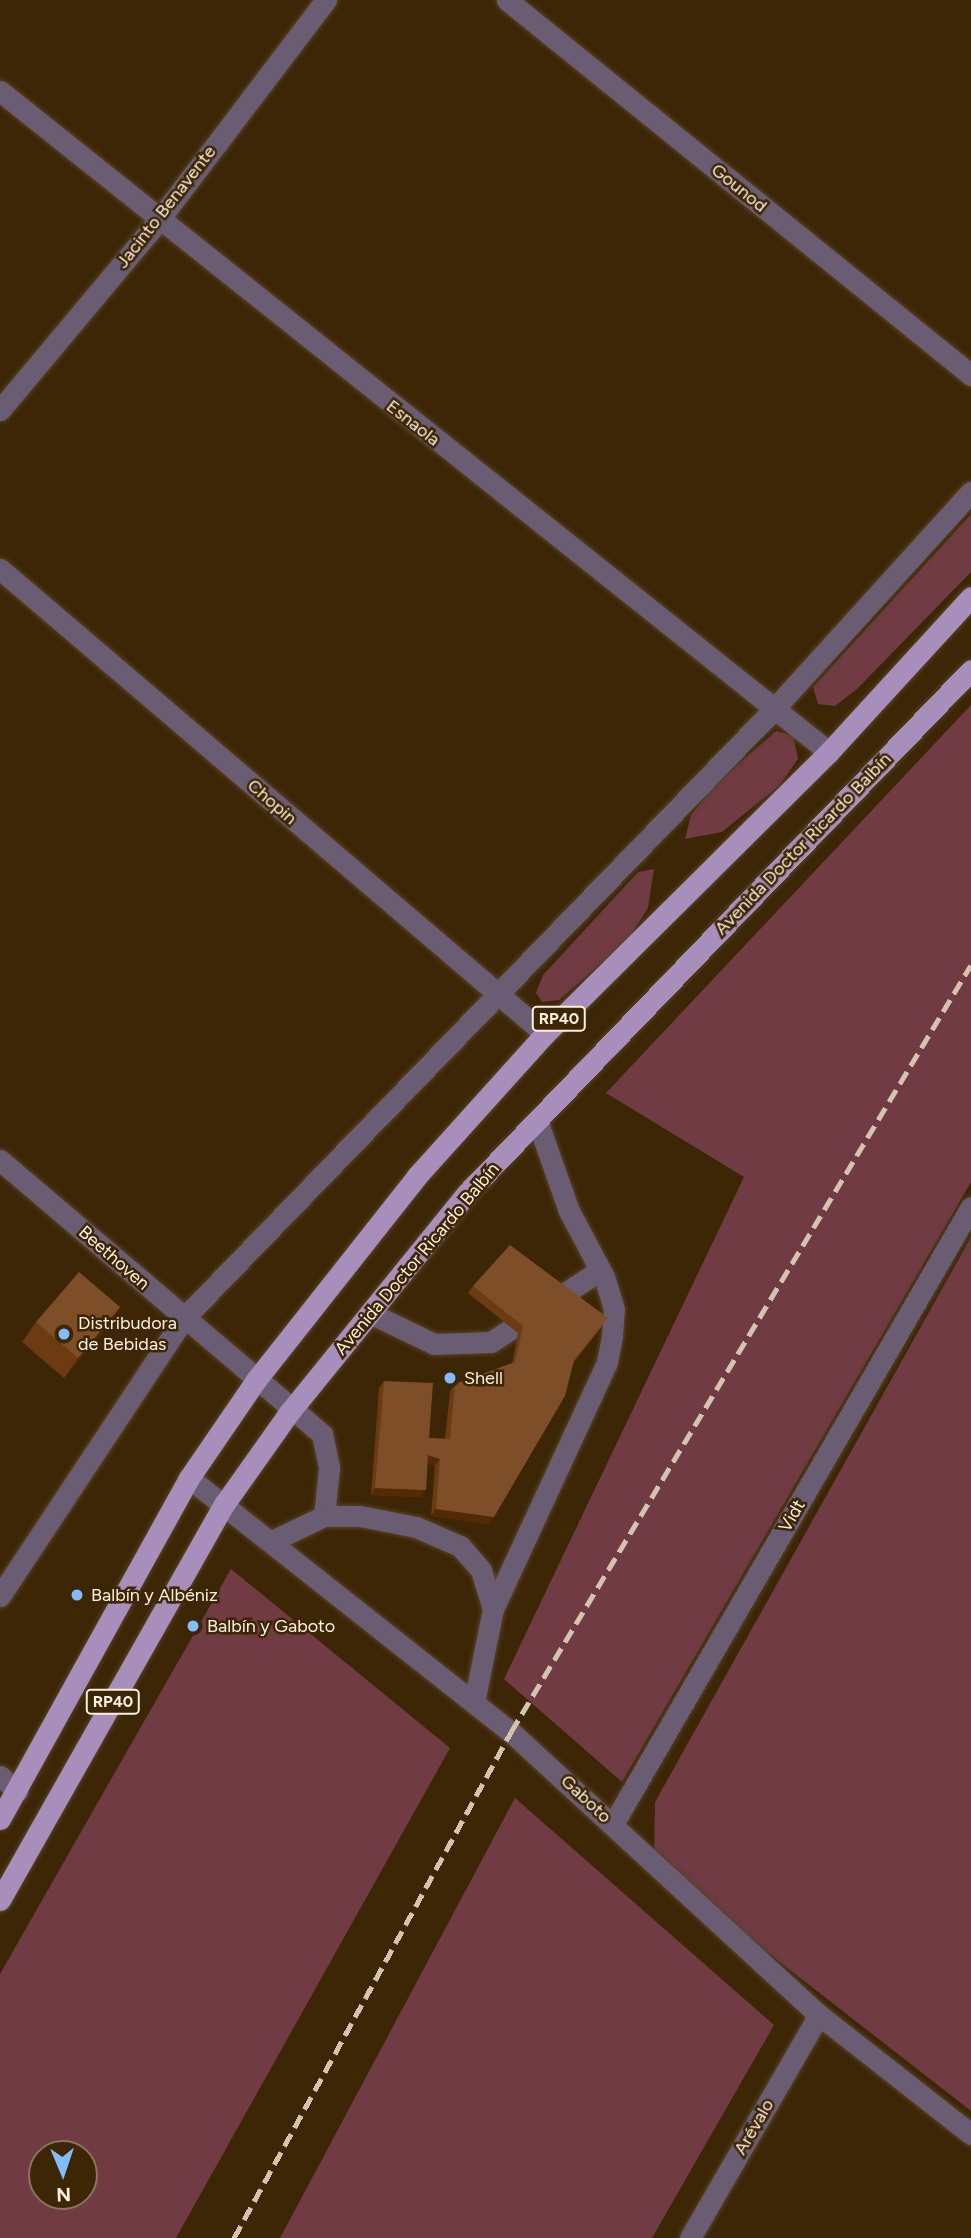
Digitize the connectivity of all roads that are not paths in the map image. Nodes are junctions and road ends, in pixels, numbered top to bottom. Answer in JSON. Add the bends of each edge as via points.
{"nodes":[{"id":1,"x":326,"y":0,"type":"edge"},
{"id":2,"x":507,"y":0,"type":"edge"},
{"id":3,"x":0,"y":92,"type":"edge"},
{"id":4,"x":158,"y":221,"type":"junction"},
{"id":5,"x":971,"y":375,"type":"edge"},
{"id":6,"x":0,"y":410,"type":"edge"},
{"id":7,"x":971,"y":492,"type":"edge"},
{"id":8,"x":0,"y":569,"type":"edge"},
{"id":9,"x":971,"y":597,"type":"edge"},
{"id":10,"x":971,"y":670,"type":"edge"},
{"id":11,"x":775,"y":709,"type":"junction"},
{"id":12,"x":829,"y":752,"type":"junction"},
{"id":13,"x":494,"y":993,"type":"junction"},
{"id":14,"x":545,"y":1034,"type":"junction"},
{"id":15,"x":537,"y":1120,"type":"junction"},
{"id":16,"x":0,"y":1160,"type":"edge"},
{"id":17,"x":971,"y":1207,"type":"edge"},
{"id":18,"x":600,"y":1270,"type":"junction"},
{"id":19,"x":370,"y":1313,"type":"junction"},
{"id":20,"x":184,"y":1318,"type":"junction"},
{"id":21,"x":256,"y":1380,"type":"junction"},
{"id":22,"x":294,"y":1406,"type":"junction"},
{"id":23,"x":189,"y":1478,"type":"junction"},
{"id":24,"x":225,"y":1503,"type":"junction"},
{"id":25,"x":324,"y":1516,"type":"junction"},
{"id":26,"x":272,"y":1541,"type":"junction"},
{"id":27,"x":0,"y":1596,"type":"edge"},
{"id":28,"x":493,"y":1609,"type":"junction"},
{"id":29,"x":474,"y":1702,"type":"junction"},
{"id":30,"x":0,"y":1776,"type":"edge"},
{"id":31,"x":17,"y":1791,"type":"junction"},
{"id":32,"x":0,"y":1819,"type":"edge"},
{"id":33,"x":613,"y":1824,"type":"junction"},
{"id":34,"x":0,"y":1900,"type":"edge"},
{"id":35,"x":819,"y":2015,"type":"junction"},
{"id":36,"x":971,"y":2134,"type":"edge"},
{"id":37,"x":690,"y":2238,"type":"edge"}],
"edges":[{"from":1,"to":4,"type":"street","name":"Jacinto Benavente"},
{"from":2,"to":5,"type":"street","name":"Gounod"},
{"from":3,"to":4,"type":"street","name":"Esnaola"},
{"from":4,"to":6,"type":"street","name":"Jacinto Benavente"},
{"from":4,"to":11,"type":"street","name":"Esnaola"},
{"from":7,"to":11,"type":"street"},
{"from":8,"to":13,"type":"street","name":"Chopin"},
{"from":9,"to":12,"type":"main road","number":"RP40"},
{"from":10,"to":15,"type":"main road","name":"Avenida Doctor Ricardo Balbín","number":"RP40"},
{"from":11,"to":12,"type":"street","name":"Esnaola"},
{"from":11,"to":13,"type":"street"},
{"from":12,"to":14,"type":"main road","number":"RP40"},
{"from":13,"to":14,"type":"street","name":"Chopin"},
{"from":13,"to":20,"type":"street"},
{"from":14,"to":21,"type":"main road","number":"RP40","via":[[417,1176]]},
{"from":15,"to":18,"type":"street","via":[[569,1211]]},
{"from":15,"to":19,"type":"main road","name":"Avenida Doctor Ricardo Balbín","number":"RP40","via":[[467,1193]]},
{"from":16,"to":20,"type":"street","name":"Beethoven"},
{"from":17,"to":33,"type":"street","name":"Vidt"},
{"from":18,"to":19,"type":"street","via":[[491,1342],[434,1344]]},
{"from":18,"to":28,"type":"street","via":[[614,1309],[607,1363]]},
{"from":19,"to":22,"type":"main road","name":"Avenida Doctor Ricardo Balbín","number":"RP40"},
{"from":20,"to":21,"type":"street","name":"Beethoven"},
{"from":20,"to":27,"type":"street"},
{"from":21,"to":22,"type":"street","name":"Beethoven"},
{"from":21,"to":23,"type":"main road","number":"RP40"},
{"from":22,"to":24,"type":"main road","name":"Avenida Doctor Ricardo Balbín","number":"RP40"},
{"from":22,"to":25,"type":"street","name":"Beethoven","via":[[322,1434],[328,1468]]},
{"from":23,"to":24,"type":"street","name":"Gaboto"},
{"from":23,"to":31,"type":"main road","number":"RP40"},
{"from":24,"to":26,"type":"street","name":"Gaboto"},
{"from":24,"to":34,"type":"main road","name":"Avenida Doctor Ricardo Balbín","number":"RP40"},
{"from":25,"to":26,"type":"street"},
{"from":25,"to":28,"type":"street","via":[[416,1527],[460,1546],[481,1570]]},
{"from":26,"to":29,"type":"street","name":"Gaboto"},
{"from":28,"to":29,"type":"street"},
{"from":29,"to":33,"type":"street","name":"Gaboto"},
{"from":30,"to":31,"type":"street"},
{"from":31,"to":32,"type":"main road","number":"RP40"},
{"from":33,"to":35,"type":"street","name":"Gaboto"},
{"from":35,"to":36,"type":"street","name":"Gaboto"},
{"from":35,"to":37,"type":"street","name":"Arévalo"}]}
